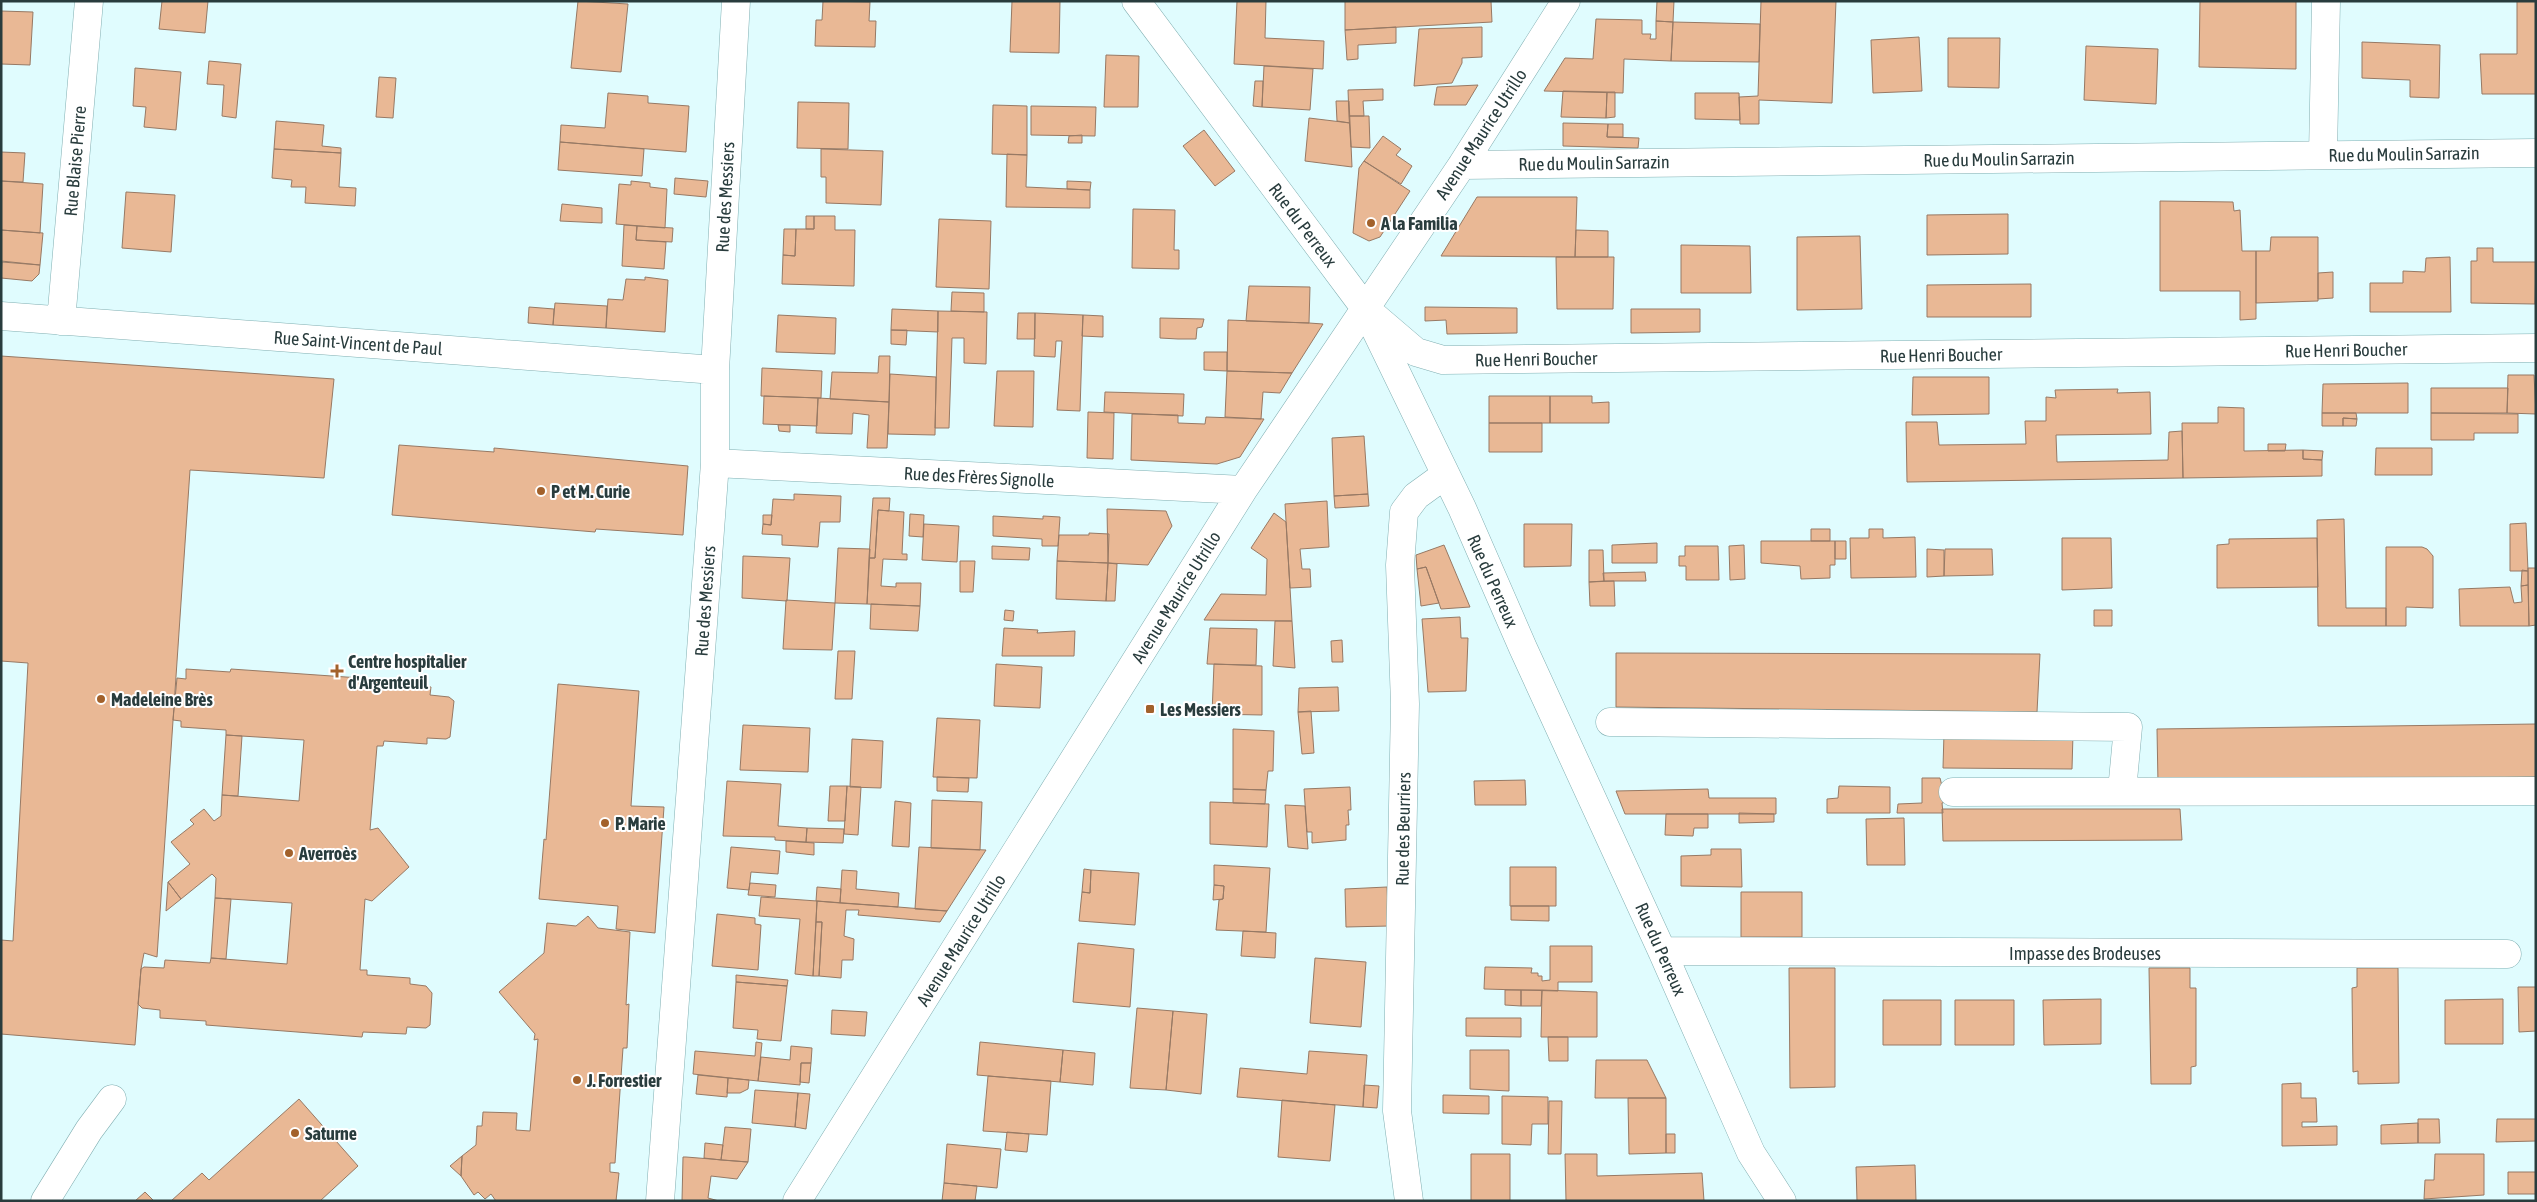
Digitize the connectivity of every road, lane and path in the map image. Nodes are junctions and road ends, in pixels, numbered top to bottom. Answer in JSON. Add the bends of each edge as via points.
{"nodes":[{"id":1,"x":89,"y":1,"type":"edge"},
{"id":2,"x":736,"y":1,"type":"edge"},
{"id":3,"x":1136,"y":1,"type":"edge"},
{"id":4,"x":1566,"y":1,"type":"edge"},
{"id":5,"x":2326,"y":1,"type":"edge"},
{"id":6,"x":2536,"y":153,"type":"edge"},
{"id":7,"x":2323,"y":155,"type":"junction"},
{"id":8,"x":1462,"y":165,"type":"junction"},
{"id":9,"x":1365,"y":308,"type":"junction"},
{"id":10,"x":1,"y":316,"type":"edge"},
{"id":11,"x":61,"y":321,"type":"junction"},
{"id":12,"x":2536,"y":348,"type":"edge"},
{"id":13,"x":715,"y":370,"type":"junction"},
{"id":14,"x":715,"y":463,"type":"junction"},
{"id":15,"x":1445,"y":475,"type":"junction"},
{"id":16,"x":1243,"y":490,"type":"junction"},
{"id":17,"x":1610,"y":722,"type":"dead end"},
{"id":18,"x":2122,"y":791,"type":"junction"},
{"id":19,"x":2536,"y":791,"type":"edge"},
{"id":20,"x":1953,"y":792,"type":"dead end"},
{"id":21,"x":1662,"y":951,"type":"junction"},
{"id":22,"x":2507,"y":954,"type":"dead end"},
{"id":23,"x":112,"y":1099,"type":"dead end"},
{"id":24,"x":45,"y":1201,"type":"edge"},
{"id":25,"x":660,"y":1201,"type":"edge"},
{"id":26,"x":797,"y":1201,"type":"edge"},
{"id":27,"x":1409,"y":1201,"type":"edge"},
{"id":28,"x":1782,"y":1201,"type":"edge"}],
"edges":[{"from":1,"to":11,"type":"street","name":"Rue Blaise Pierre"},
{"from":2,"to":13,"type":"street","name":"Rue des Messiers"},
{"from":3,"to":9,"type":"street","name":"Rue du Perreux"},
{"from":4,"to":8,"type":"street","name":"Avenue Maurice Utrillo"},
{"from":5,"to":7,"type":"street"},
{"from":6,"to":7,"type":"street","name":"Rue du Moulin Sarrazin"},
{"from":7,"to":8,"type":"street","name":"Rue du Moulin Sarrazin"},
{"from":8,"to":9,"type":"street","name":"Avenue Maurice Utrillo"},
{"from":9,"to":12,"type":"street","name":"Rue Henri Boucher","via":[[1416,352],[1443,360]]},
{"from":9,"to":15,"type":"street","name":"Rue du Perreux"},
{"from":9,"to":16,"type":"street","name":"Avenue Maurice Utrillo"},
{"from":10,"to":11,"type":"street","name":"Rue Saint-Vincent de Paul"},
{"from":11,"to":13,"type":"street","name":"Rue Saint-Vincent de Paul"},
{"from":13,"to":14,"type":"street","name":"Rue des Messiers"},
{"from":14,"to":16,"type":"street","name":"Rue des Frères Signolle"},
{"from":14,"to":25,"type":"street","name":"Rue des Messiers"},
{"from":15,"to":21,"type":"street","name":"Rue du Perreux"},
{"from":15,"to":27,"type":"street","name":"Rue des Beurriers","via":[[1416,496],[1404,512],[1400,565],[1405,704],[1397,1111]]},
{"from":16,"to":26,"type":"street","name":"Avenue Maurice Utrillo"},
{"from":17,"to":18,"type":"street","via":[[2128,727]]},
{"from":18,"to":19,"type":"street"},
{"from":18,"to":20,"type":"street"},
{"from":21,"to":22,"type":"street","name":"Impasse des Brodeuses"},
{"from":21,"to":28,"type":"street","name":"Rue du Perreux","via":[[1751,1154]]},
{"from":23,"to":24,"type":"street"}]}
